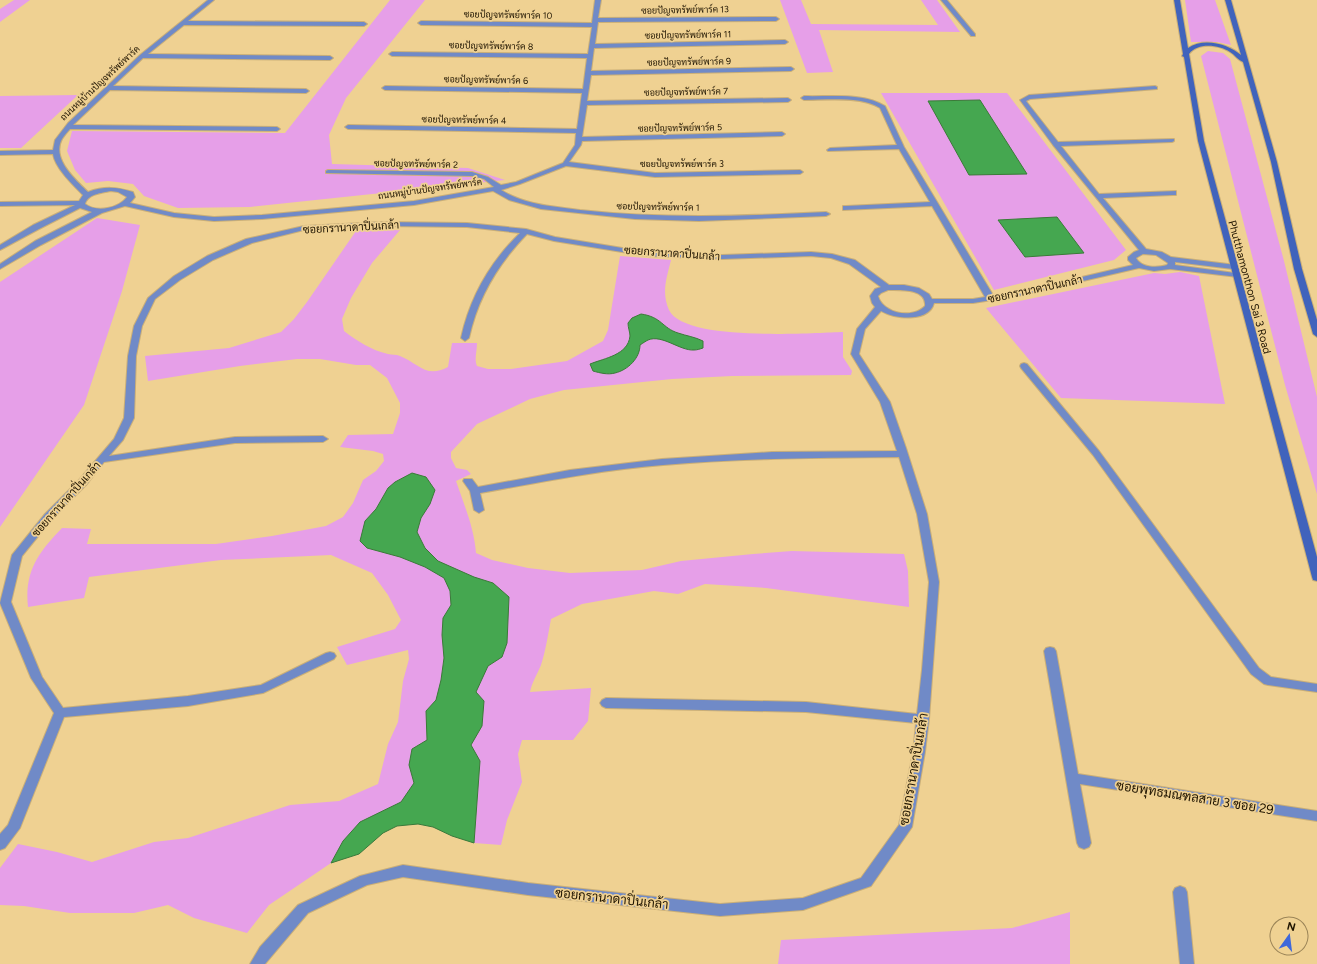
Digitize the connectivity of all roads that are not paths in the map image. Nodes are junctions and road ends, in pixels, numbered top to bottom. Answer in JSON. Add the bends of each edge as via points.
{"nodes":[{"id":1,"x":211,"y":0,"type":"edge"},
{"id":2,"x":598,"y":0,"type":"edge"},
{"id":3,"x":944,"y":0,"type":"edge"},
{"id":4,"x":1176,"y":0,"type":"edge"},
{"id":5,"x":1228,"y":0,"type":"edge"},
{"id":6,"x":776,"y":18,"type":"dead end"},
{"id":7,"x":183,"y":23,"type":"junction"},
{"id":8,"x":421,"y":23,"type":"dead end"},
{"id":9,"x":595,"y":23,"type":"junction"},
{"id":10,"x":364,"y":24,"type":"dead end"},
{"id":11,"x":973,"y":35,"type":"dead end"},
{"id":12,"x":785,"y":42,"type":"dead end"},
{"id":13,"x":591,"y":46,"type":"junction"},
{"id":14,"x":392,"y":54,"type":"dead end"},
{"id":15,"x":142,"y":56,"type":"junction"},
{"id":16,"x":590,"y":56,"type":"junction"},
{"id":17,"x":1185,"y":56,"type":"junction"},
{"id":18,"x":330,"y":58,"type":"dead end"},
{"id":19,"x":1244,"y":61,"type":"junction"},
{"id":20,"x":791,"y":69,"type":"dead end"},
{"id":21,"x":588,"y":73,"type":"junction"},
{"id":22,"x":109,"y":88,"type":"junction"},
{"id":23,"x":385,"y":88,"type":"dead end"},
{"id":24,"x":1155,"y":88,"type":"dead end"},
{"id":25,"x":306,"y":91,"type":"dead end"},
{"id":26,"x":586,"y":91,"type":"junction"},
{"id":27,"x":804,"y":98,"type":"dead end"},
{"id":28,"x":788,"y":100,"type":"dead end"},
{"id":29,"x":585,"y":103,"type":"junction"},
{"id":30,"x":67,"y":127,"type":"junction"},
{"id":31,"x":348,"y":127,"type":"dead end"},
{"id":32,"x":277,"y":129,"type":"dead end"},
{"id":33,"x":782,"y":134,"type":"dead end"},
{"id":34,"x":580,"y":135,"type":"junction"},
{"id":35,"x":1172,"y":140,"type":"dead end"},
{"id":36,"x":1055,"y":144,"type":"junction"},
{"id":37,"x":901,"y":147,"type":"junction"},
{"id":38,"x":830,"y":150,"type":"dead end"},
{"id":39,"x":56,"y":152,"type":"junction"},
{"id":40,"x":0,"y":153,"type":"edge"},
{"id":41,"x":565,"y":164,"type":"junction"},
{"id":42,"x":328,"y":172,"type":"dead end"},
{"id":43,"x":800,"y":172,"type":"dead end"},
{"id":44,"x":497,"y":189,"type":"junction"},
{"id":45,"x":1173,"y":193,"type":"dead end"},
{"id":46,"x":88,"y":196,"type":"junction"},
{"id":47,"x":1096,"y":196,"type":"junction"},
{"id":48,"x":0,"y":204,"type":"edge"},
{"id":49,"x":81,"y":204,"type":"junction"},
{"id":50,"x":124,"y":204,"type":"junction"},
{"id":51,"x":933,"y":204,"type":"junction"},
{"id":52,"x":846,"y":208,"type":"dead end"},
{"id":53,"x":100,"y":210,"type":"junction"},
{"id":54,"x":826,"y":214,"type":"dead end"},
{"id":55,"x":526,"y":230,"type":"junction"},
{"id":56,"x":0,"y":248,"type":"edge"},
{"id":57,"x":1144,"y":252,"type":"junction"},
{"id":58,"x":1169,"y":263,"type":"junction"},
{"id":59,"x":1139,"y":266,"type":"junction"},
{"id":60,"x":0,"y":267,"type":"edge"},
{"id":61,"x":1234,"y":271,"type":"junction"},
{"id":62,"x":887,"y":288,"type":"junction"},
{"id":63,"x":990,"y":298,"type":"junction"},
{"id":64,"x":930,"y":301,"type":"junction"},
{"id":65,"x":879,"y":308,"type":"junction"},
{"id":66,"x":1317,"y":334,"type":"edge"},
{"id":67,"x":465,"y":338,"type":"dead end"},
{"id":68,"x":1024,"y":366,"type":"dead end"},
{"id":69,"x":323,"y":439,"type":"dead end"},
{"id":70,"x":903,"y":454,"type":"junction"},
{"id":71,"x":100,"y":460,"type":"junction"},
{"id":72,"x":468,"y":481,"type":"dead end"},
{"id":73,"x":475,"y":491,"type":"junction"},
{"id":74,"x":479,"y":510,"type":"dead end"},
{"id":75,"x":1317,"y":577,"type":"edge"},
{"id":76,"x":1050,"y":651,"type":"dead end"},
{"id":77,"x":330,"y":656,"type":"dead end"},
{"id":78,"x":1317,"y":688,"type":"edge"},
{"id":79,"x":606,"y":703,"type":"dead end"},
{"id":80,"x":60,"y":713,"type":"junction"},
{"id":81,"x":923,"y":719,"type":"junction"},
{"id":82,"x":1074,"y":778,"type":"junction"},
{"id":83,"x":1317,"y":816,"type":"edge"},
{"id":84,"x":1084,"y":843,"type":"dead end"},
{"id":85,"x":0,"y":844,"type":"edge"},
{"id":86,"x":1180,"y":892,"type":"dead end"},
{"id":87,"x":257,"y":964,"type":"edge"},
{"id":88,"x":1187,"y":964,"type":"edge"}],
"edges":[{"from":1,"to":7,"type":"street","name":"ถนนหมู่บ้านปัญจทรัพย์พาร์ค"},
{"from":2,"to":9,"type":"street"},
{"from":3,"to":11,"type":"street"},
{"from":4,"to":17,"type":"main road","name":"Phutthamonthon Sai 3 Road"},
{"from":5,"to":19,"type":"main road"},
{"from":6,"to":9,"type":"street","name":"ซอยปัญจทรัพย์พาร์ค 13"},
{"from":7,"to":10,"type":"street"},
{"from":7,"to":15,"type":"street","name":"ถนนหมู่บ้านปัญจทรัพย์พาร์ค"},
{"from":8,"to":9,"type":"street","name":"ซอยปัญจทรัพย์พาร์ค 10"},
{"from":9,"to":13,"type":"street"},
{"from":12,"to":13,"type":"street","name":"ซอยปัญจทรัพย์พาร์ค 11"},
{"from":13,"to":16,"type":"street"},
{"from":14,"to":16,"type":"street","name":"ซอยปัญจทรัพย์พาร์ค 8"},
{"from":15,"to":18,"type":"street"},
{"from":15,"to":22,"type":"street","name":"ถนนหมู่บ้านปัญจทรัพย์พาร์ค"},
{"from":16,"to":21,"type":"street"},
{"from":17,"to":19,"type":"main road","via":[[1192,48],[1206,45],[1233,52]]},
{"from":17,"to":61,"type":"main road","name":"Phutthamonthon Sai 3 Road","via":[[1201,141]]},
{"from":19,"to":66,"type":"main road","via":[[1274,162],[1298,269]]},
{"from":20,"to":21,"type":"street","name":"ซอยปัญจทรัพย์พาร์ค 9"},
{"from":21,"to":26,"type":"street"},
{"from":22,"to":25,"type":"street"},
{"from":22,"to":30,"type":"street","name":"ถนนหมู่บ้านปัญจทรัพย์พาร์ค"},
{"from":23,"to":26,"type":"street","name":"ซอยปัญจทรัพย์พาร์ค 6"},
{"from":24,"to":36,"type":"street","via":[[1029,97],[1024,100]]},
{"from":26,"to":29,"type":"street"},
{"from":27,"to":37,"type":"street","via":[[868,100],[879,103]]},
{"from":28,"to":29,"type":"street","name":"ซอยปัญจทรัพย์พาร์ค 7"},
{"from":29,"to":34,"type":"street"},
{"from":30,"to":32,"type":"street"},
{"from":30,"to":39,"type":"street","name":"ถนนหมู่บ้านปัญจทรัพย์พาร์ค","via":[[58,140]]},
{"from":31,"to":34,"type":"street","name":"ซอยปัญจทรัพย์พาร์ค 4"},
{"from":33,"to":34,"type":"street","name":"ซอยปัญจทรัพย์พาร์ค 5"},
{"from":34,"to":41,"type":"street","via":[[578,145]]},
{"from":35,"to":36,"type":"street"},
{"from":36,"to":47,"type":"street"},
{"from":37,"to":38,"type":"street"},
{"from":37,"to":51,"type":"street"},
{"from":39,"to":40,"type":"street"},
{"from":39,"to":46,"type":"street","via":[[56,159]]},
{"from":41,"to":43,"type":"street","name":"ซอยปัญจทรัพย์พาร์ค 3","via":[[655,175]]},
{"from":41,"to":44,"type":"street","name":"ถนนหมู่บ้านปัญจทรัพย์พาร์ค"},
{"from":42,"to":44,"type":"street","name":"ซอยปัญจทรัพย์พาร์ค 2","via":[[467,174],[486,178]]},
{"from":44,"to":50,"type":"street","name":"ถนนหมู่บ้านปัญจทรัพย์พาร์ค","via":[[414,203],[262,217],[174,215]]},
{"from":44,"to":54,"type":"street","name":"ซอยปัญจทรัพย์พาร์ค 1","via":[[505,197],[524,204],[605,216],[662,219]]},
{"from":45,"to":47,"type":"street"},
{"from":46,"to":49,"type":"street"},
{"from":46,"to":50,"type":"street","via":[[112,190],[126,191],[131,197]]},
{"from":47,"to":57,"type":"street"},
{"from":48,"to":49,"type":"street"},
{"from":49,"to":53,"type":"street","via":[[87,209]]},
{"from":49,"to":56,"type":"street"},
{"from":50,"to":53,"type":"street","via":[[109,210]]},
{"from":51,"to":52,"type":"street"},
{"from":51,"to":63,"type":"street"},
{"from":53,"to":60,"type":"street","via":[[38,243]]},
{"from":55,"to":62,"type":"street","name":"ซอยกรานาดาปิ่นเกล้า","via":[[554,239],[647,254],[722,257],[811,254],[832,256],[852,262]]},
{"from":55,"to":67,"type":"street","via":[[509,247],[482,290],[468,320]]},
{"from":55,"to":71,"type":"street","name":"ซอยกรานาดาปิ่นเกล้า","via":[[466,225],[382,224],[304,228],[249,241],[210,258],[177,278],[152,298],[138,326],[132,356],[129,418],[118,440]]},
{"from":57,"to":58,"type":"street","name":"ซอยกรานาดาปิ่นเกล้า","via":[[1163,255]]},
{"from":57,"to":59,"type":"street","via":[[1132,257]]},
{"from":58,"to":59,"type":"street","name":"ซอยกรานาดาปิ่นเกล้า","via":[[1156,270]]},
{"from":58,"to":61,"type":"street","name":"ซอยกรานาดาปิ่นเกล้า"},
{"from":59,"to":63,"type":"street","name":"ซอยกรานาดาปิ่นเกล้า"},
{"from":61,"to":75,"type":"main road","name":"Phutthamonthon Sai 3 Road"},
{"from":62,"to":64,"type":"street","via":[[913,290],[926,296]]},
{"from":62,"to":65,"type":"street","via":[[878,291],[874,296],[874,302]]},
{"from":63,"to":64,"type":"street","name":"ซอยกรานาดาปิ่นเกล้า","via":[[973,301]]},
{"from":64,"to":65,"type":"street","via":[[930,306],[926,310],[913,315],[894,314]]},
{"from":65,"to":70,"type":"street","name":"ซอยกรานาดาปิ่นเกล้า","via":[[860,330],[855,354],[885,402]]},
{"from":68,"to":78,"type":"street","via":[[1096,453],[1255,671],[1268,681]]},
{"from":69,"to":71,"type":"street","via":[[234,440]]},
{"from":70,"to":73,"type":"street","via":[[772,454],[662,462],[570,473]]},
{"from":70,"to":81,"type":"street","name":"ซอยกรานาดาปิ่นเกล้า","via":[[922,514],[934,582]]},
{"from":71,"to":80,"type":"street","name":"ซอยกรานาดาปิ่นเกล้า","via":[[17,555],[5,602],[37,678]]},
{"from":72,"to":73,"type":"street"},
{"from":73,"to":74,"type":"street"},
{"from":76,"to":82,"type":"street"},
{"from":77,"to":80,"type":"street","via":[[263,689],[188,701]]},
{"from":79,"to":81,"type":"street","via":[[806,707]]},
{"from":80,"to":85,"type":"street","via":[[13,828]]},
{"from":81,"to":87,"type":"street","name":"ซอยกรานาดาปิ่นเกล้า","via":[[904,827],[866,882],[803,904],[720,910],[403,871],[365,880],[303,909]]},
{"from":82,"to":83,"type":"street","name":"ซอยพุทธมณฑลสาย 3 ซอย 29"},
{"from":82,"to":84,"type":"street"},
{"from":86,"to":88,"type":"street"}]}
